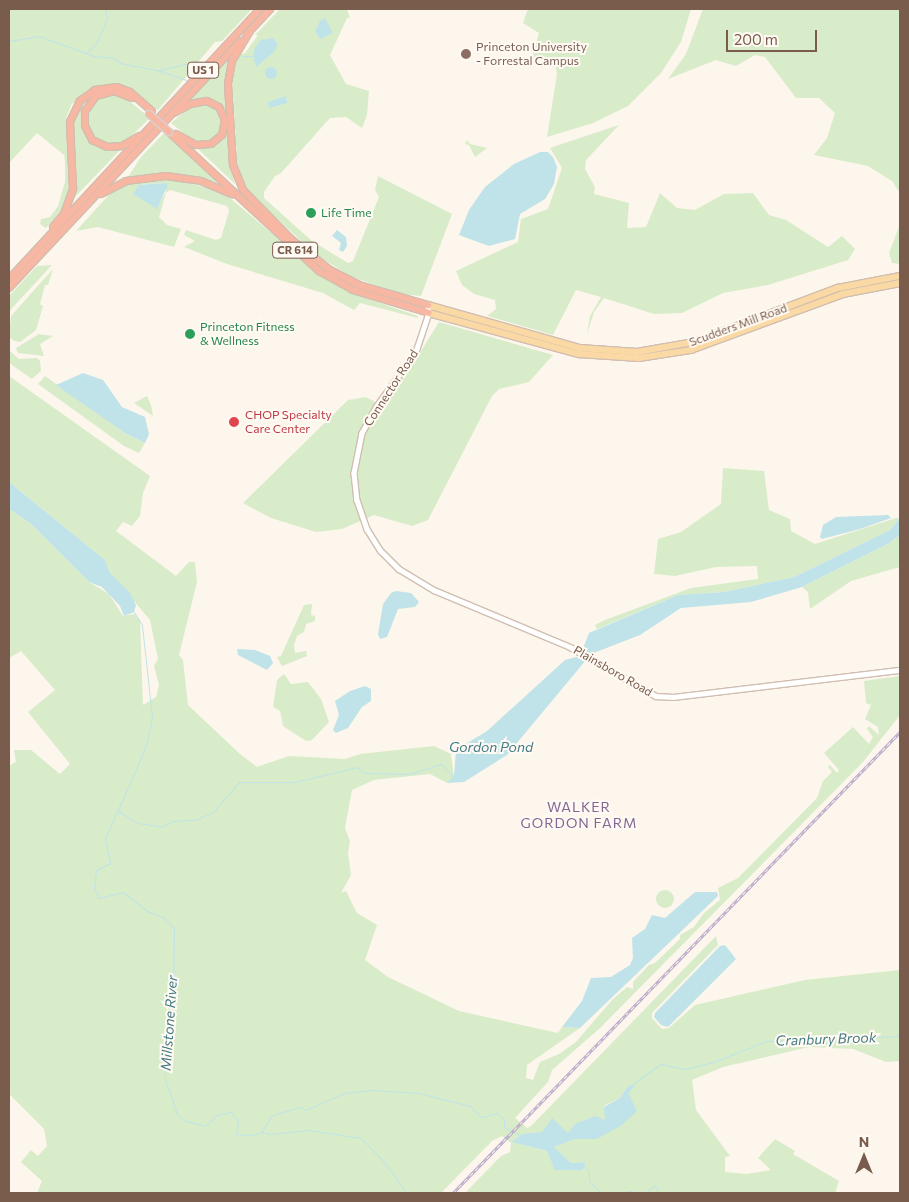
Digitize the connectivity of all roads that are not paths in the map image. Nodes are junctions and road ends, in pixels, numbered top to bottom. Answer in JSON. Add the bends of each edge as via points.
{"nodes":[{"id":1,"x":260,"y":9,"type":"edge"},
{"id":2,"x":270,"y":9,"type":"edge"},
{"id":3,"x":250,"y":31,"type":"junction"},
{"id":4,"x":150,"y":112,"type":"junction"},
{"id":5,"x":169,"y":116,"type":"junction"},
{"id":6,"x":147,"y":131,"type":"junction"},
{"id":7,"x":172,"y":132,"type":"junction"},
{"id":8,"x":240,"y":199,"type":"junction"},
{"id":9,"x":90,"y":202,"type":"junction"},
{"id":10,"x":49,"y":235,"type":"junction"},
{"id":11,"x":291,"y":239,"type":"junction"},
{"id":12,"x":900,"y":276,"type":"edge"},
{"id":13,"x":9,"y":279,"type":"edge"},
{"id":14,"x":900,"y":283,"type":"edge"},
{"id":15,"x":9,"y":288,"type":"edge"},
{"id":16,"x":431,"y":306,"type":"junction"},
{"id":17,"x":429,"y":313,"type":"junction"},
{"id":18,"x":364,"y":523,"type":"joint"},
{"id":19,"x":900,"y":670,"type":"edge"}],
"edges":[{"from":1,"to":6,"type":"highway","number":"US 1"},
{"from":2,"to":3,"type":"highway","number":"US 1"},
{"from":3,"to":5,"type":"highway","number":"US 1"},
{"from":3,"to":11,"type":"highway","via":[[234,57],[228,78],[234,168],[245,194]]},
{"from":4,"to":6,"type":"highway","via":[[128,96],[114,91],[96,96],[84,116],[89,136],[103,146],[122,146]]},
{"from":4,"to":7,"type":"highway","bridge":true},
{"from":4,"to":10,"type":"highway","via":[[130,92],[116,87],[94,90],[80,101],[70,122],[73,189],[64,214]]},
{"from":5,"to":7,"type":"highway","via":[[202,101],[216,105],[224,116],[223,132],[211,144],[196,145]]},
{"from":5,"to":9,"type":"highway","number":"US 1"},
{"from":6,"to":10,"type":"highway","number":"US 1"},
{"from":7,"to":8,"type":"highway"},
{"from":7,"to":11,"type":"highway"},
{"from":8,"to":9,"type":"highway","via":[[201,181],[154,176],[116,185]]},
{"from":8,"to":17,"type":"highway","number":"CR 614","via":[[312,265],[337,282]]},
{"from":9,"to":15,"type":"highway","number":"US 1"},
{"from":10,"to":13,"type":"highway","number":"US 1"},
{"from":11,"to":16,"type":"highway","number":"CR 614","via":[[322,265],[349,281]]},
{"from":12,"to":16,"type":"main road","name":"Scudders Mill Road","number":"CR 614","via":[[838,288],[694,342],[637,352],[580,348]]},
{"from":14,"to":17,"type":"main road","name":"Scudders Mill Road","number":"CR 614","via":[[843,294],[691,350],[639,358],[579,354]]},
{"from":16,"to":17,"type":"street"},
{"from":17,"to":18,"type":"street","name":"Connector Road","via":[[416,352],[362,433],[354,473]]},
{"from":18,"to":19,"type":"street","name":"Plainsboro Road","via":[[384,555],[414,579],[580,652],[646,693],[664,698]]}]}
